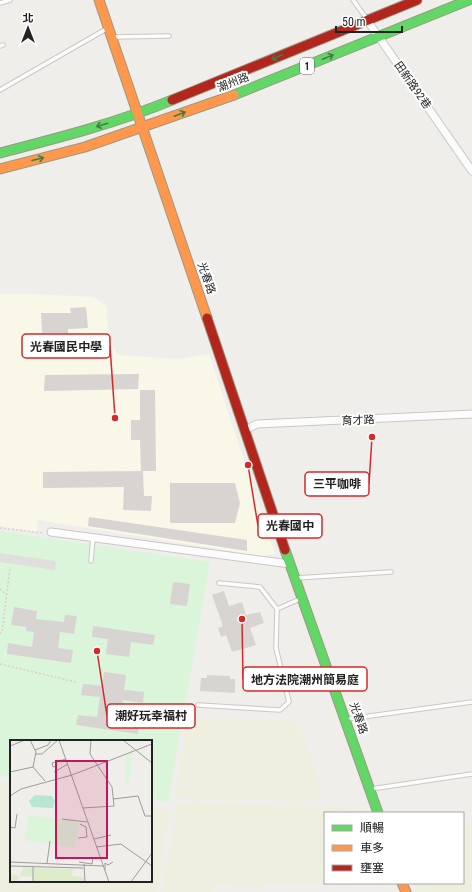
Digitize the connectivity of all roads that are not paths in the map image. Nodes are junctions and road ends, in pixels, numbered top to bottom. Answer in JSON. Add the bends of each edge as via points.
{"nodes":[{"id":1,"x":10,"y":0,"type":"edge"},
{"id":2,"x":99,"y":0,"type":"edge"},
{"id":3,"x":353,"y":0,"type":"edge"},
{"id":4,"x":417,"y":0,"type":"edge"},
{"id":5,"x":468,"y":0,"type":"edge"},
{"id":6,"x":0,"y":3,"type":"edge"},
{"id":7,"x":367,"y":20,"type":"junction"},
{"id":8,"x":109,"y":27,"type":"junction"},
{"id":9,"x":169,"y":36,"type":"dead end"},
{"id":10,"x":379,"y":36,"type":"junction"},
{"id":11,"x":112,"y":37,"type":"junction"},
{"id":12,"x":0,"y":90,"type":"edge"},
{"id":13,"x":139,"y":114,"type":"junction"},
{"id":14,"x":144,"y":128,"type":"junction"},
{"id":15,"x":0,"y":153,"type":"edge"},
{"id":16,"x":0,"y":169,"type":"edge"},
{"id":17,"x":472,"y":170,"type":"edge"},
{"id":18,"x":472,"y":414,"type":"edge"},
{"id":19,"x":245,"y":430,"type":"junction"},
{"id":20,"x":51,"y":532,"type":"road end"},
{"id":21,"x":93,"y":537,"type":"junction"},
{"id":22,"x":91,"y":561,"type":"dead end"},
{"id":23,"x":290,"y":564,"type":"junction"},
{"id":24,"x":391,"y":572,"type":"dead end"},
{"id":25,"x":295,"y":578,"type":"junction"},
{"id":26,"x":219,"y":583,"type":"dead end"},
{"id":27,"x":302,"y":598,"type":"junction"},
{"id":28,"x":277,"y":609,"type":"junction"},
{"id":29,"x":472,"y":702,"type":"edge"},
{"id":30,"x":198,"y":705,"type":"dead end"},
{"id":31,"x":347,"y":719,"type":"junction"},
{"id":32,"x":472,"y":774,"type":"edge"},
{"id":33,"x":370,"y":789,"type":"junction"},
{"id":34,"x":378,"y":812,"type":"edge"}],
"edges":[{"from":1,"to":6,"type":"lane"},
{"from":2,"to":8,"type":"main road","name":"光春路"},
{"from":3,"to":7,"type":"lane","name":"田新路92巷"},
{"from":4,"to":7,"type":"main road","name":"潮州路","number":"1"},
{"from":5,"to":10,"type":"main road","name":"潮州路","number":"1"},
{"from":7,"to":10,"type":"street","name":"田新路92巷"},
{"from":7,"to":13,"type":"main road","name":"潮州路","number":"1","one_way":true},
{"from":8,"to":11,"type":"main road","name":"光春路"},
{"from":8,"to":12,"type":"lane"},
{"from":9,"to":11,"type":"lane"},
{"from":14,"to":10,"type":"main road","name":"潮州路","number":"1","one_way":true,"via":[[270,81]]},
{"from":10,"to":17,"type":"street","name":"田新路92巷"},
{"from":11,"to":13,"type":"main road","name":"光春路"},
{"from":13,"to":14,"type":"main road","name":"光春路"},
{"from":13,"to":15,"type":"main road","name":"潮州路","number":"1","one_way":true},
{"from":16,"to":14,"type":"main road","name":"潮州路","number":"1","one_way":true,"via":[[84,148]]},
{"from":14,"to":19,"type":"main road","name":"光春路"},
{"from":18,"to":19,"type":"street","name":"育才路","via":[[257,424]]},
{"from":19,"to":23,"type":"main road","name":"光春路"},
{"from":20,"to":21,"type":"street"},
{"from":21,"to":22,"type":"lane"},
{"from":21,"to":23,"type":"street"},
{"from":23,"to":25,"type":"main road","name":"光春路"},
{"from":24,"to":25,"type":"lane"},
{"from":25,"to":27,"type":"main road","name":"光春路"},
{"from":26,"to":28,"type":"lane","via":[[260,588]]},
{"from":27,"to":28,"type":"lane"},
{"from":27,"to":31,"type":"main road","name":"光春路"},
{"from":28,"to":30,"type":"lane","via":[[276,648],[290,702],[280,710]]},
{"from":29,"to":31,"type":"lane"},
{"from":31,"to":33,"type":"main road","name":"光春路"},
{"from":32,"to":33,"type":"lane"},
{"from":33,"to":34,"type":"main road","name":"光春路"}]}
